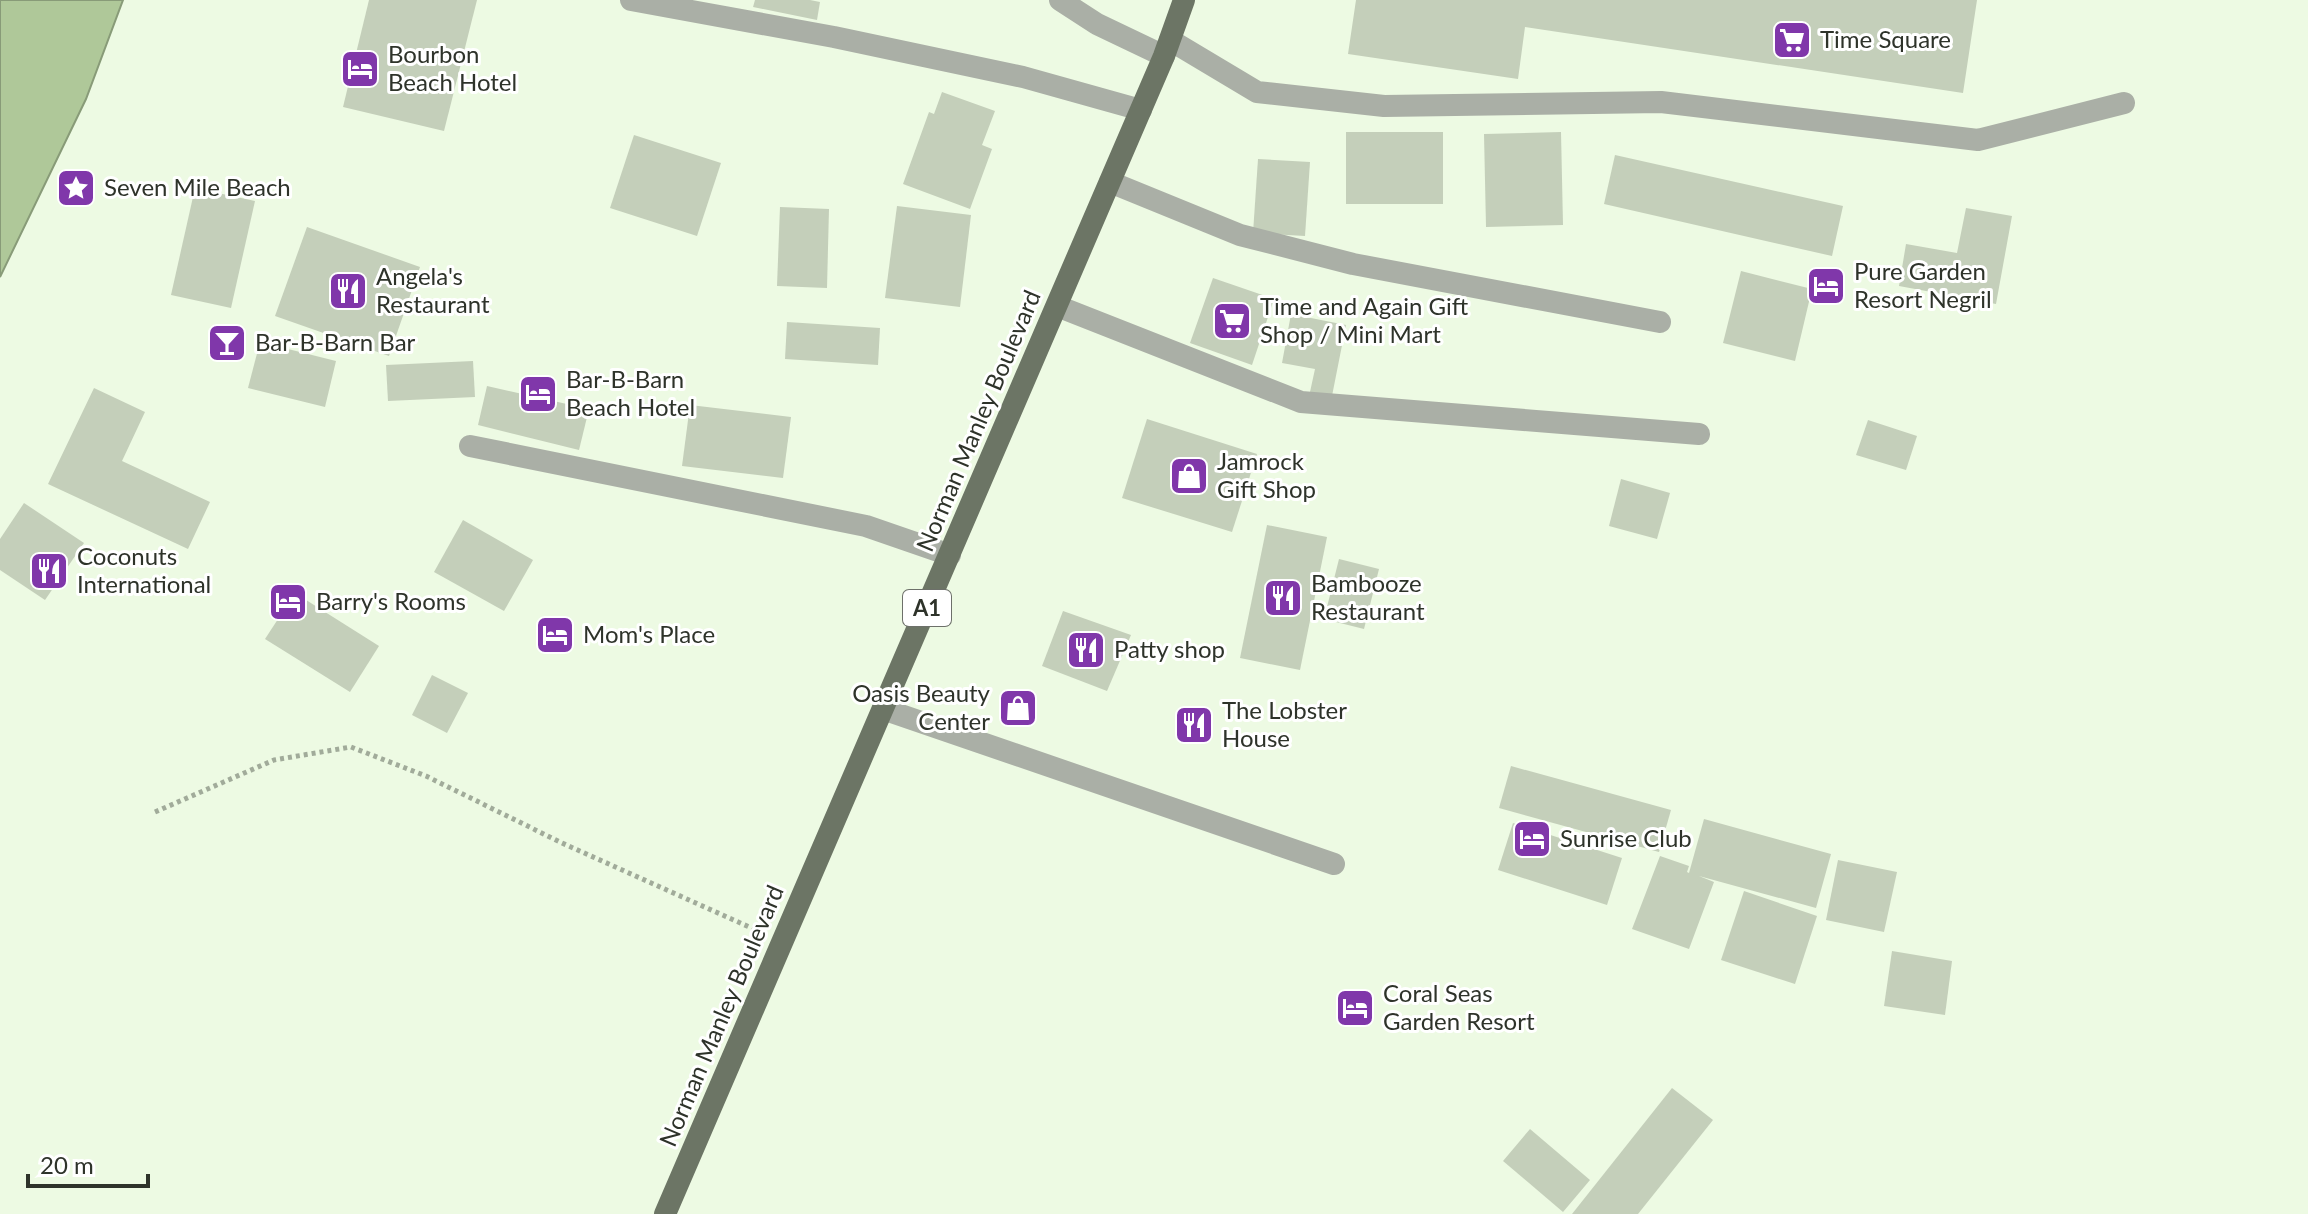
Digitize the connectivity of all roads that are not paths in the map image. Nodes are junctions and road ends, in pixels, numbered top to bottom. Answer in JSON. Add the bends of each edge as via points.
{"nodes":[{"id":1,"x":631,"y":0,"type":"edge"},
{"id":2,"x":1060,"y":0,"type":"edge"},
{"id":3,"x":1184,"y":0,"type":"edge"},
{"id":4,"x":1167,"y":48,"type":"junction"},
{"id":5,"x":2124,"y":103,"type":"dead end"},
{"id":6,"x":1141,"y":110,"type":"junction"},
{"id":7,"x":1110,"y":182,"type":"junction"},
{"id":8,"x":1057,"y":306,"type":"junction"},
{"id":9,"x":1660,"y":322,"type":"dead end"},
{"id":10,"x":1699,"y":434,"type":"dead end"},
{"id":11,"x":470,"y":446,"type":"dead end"},
{"id":12,"x":950,"y":555,"type":"junction"},
{"id":13,"x":883,"y":709,"type":"junction"},
{"id":14,"x":1334,"y":864,"type":"dead end"},
{"id":15,"x":665,"y":1214,"type":"edge"}],
"edges":[{"from":1,"to":6,"type":"street","via":[[1009,74]]},
{"from":2,"to":4,"type":"street","via":[[1097,24]]},
{"from":3,"to":4,"type":"main road","name":"Norman Manley Boulevard","number":"A1"},
{"from":4,"to":5,"type":"street","via":[[1257,92],[1384,106],[1661,102],[1978,140]]},
{"from":4,"to":6,"type":"main road","name":"Norman Manley Boulevard","number":"A1"},
{"from":6,"to":7,"type":"main road","name":"Norman Manley Boulevard","number":"A1"},
{"from":7,"to":8,"type":"main road","name":"Norman Manley Boulevard","number":"A1"},
{"from":7,"to":9,"type":"street","via":[[1240,235],[1338,261]]},
{"from":8,"to":10,"type":"street","via":[[1301,402]]},
{"from":8,"to":12,"type":"main road","name":"Norman Manley Boulevard","number":"A1"},
{"from":11,"to":12,"type":"street","via":[[866,526]]},
{"from":12,"to":13,"type":"main road","name":"Norman Manley Boulevard","number":"A1"},
{"from":13,"to":14,"type":"street"},
{"from":13,"to":15,"type":"main road","name":"Norman Manley Boulevard","number":"A1"}]}
